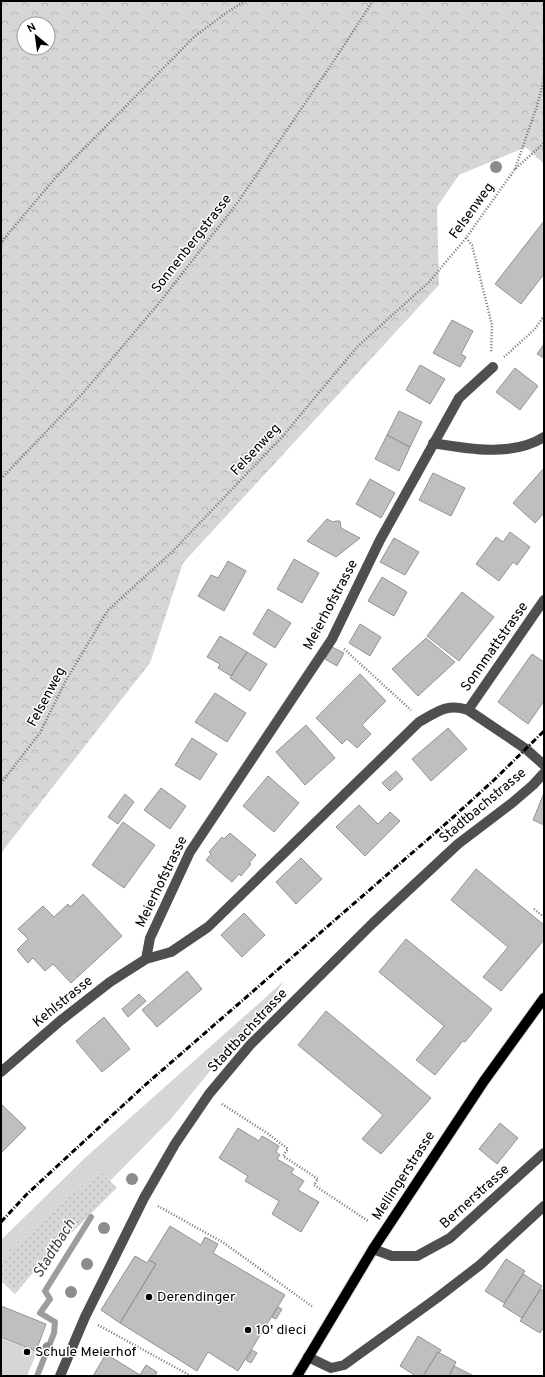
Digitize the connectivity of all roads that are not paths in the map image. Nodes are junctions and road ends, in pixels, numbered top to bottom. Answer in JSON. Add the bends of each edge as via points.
{"nodes":[{"id":1,"x":493,"y":367,"type":"road end"},
{"id":2,"x":544,"y":437,"type":"edge"},
{"id":3,"x":434,"y":443,"type":"junction"},
{"id":4,"x":544,"y":600,"type":"edge"},
{"id":5,"x":468,"y":710,"type":"junction"},
{"id":6,"x":544,"y":765,"type":"edge"},
{"id":7,"x":544,"y":772,"type":"edge"},
{"id":8,"x":146,"y":959,"type":"junction"},
{"id":9,"x":544,"y":998,"type":"edge"},
{"id":10,"x":1,"y":1072,"type":"edge"},
{"id":11,"x":544,"y":1153,"type":"edge"},
{"id":12,"x":544,"y":1206,"type":"edge"},
{"id":13,"x":373,"y":1249,"type":"junction"},
{"id":14,"x":308,"y":1357,"type":"junction"},
{"id":15,"x":60,"y":1376,"type":"edge"},
{"id":16,"x":297,"y":1376,"type":"edge"}],
"edges":[{"from":1,"to":3,"type":"street","name":"Meierhofstrasse","via":[[459,398]]},
{"from":2,"to":3,"type":"street","via":[[520,448],[503,449],[464,448]]},
{"from":3,"to":8,"type":"street","name":"Meierhofstrasse","via":[[380,540],[332,640],[190,852],[150,938]]},
{"from":4,"to":5,"type":"street","name":"Sonnmattstrasse"},
{"from":5,"to":6,"type":"street"},
{"from":5,"to":8,"type":"street","via":[[458,707],[443,709],[419,722],[208,927],[171,952]]},
{"from":7,"to":15,"type":"street","name":"Stadtbachstrasse","via":[[512,803],[458,844],[379,917],[250,1045],[209,1094],[175,1144],[144,1198],[85,1317]]},
{"from":8,"to":10,"type":"street","name":"Kehlstrasse","via":[[110,982],[60,1020]]},
{"from":9,"to":13,"type":"main road","name":"Mellingerstrasse","via":[[484,1081]]},
{"from":11,"to":13,"type":"street","name":"Bernerstrasse","via":[[450,1238],[417,1256],[392,1256]]},
{"from":12,"to":14,"type":"street","via":[[480,1265],[344,1365],[331,1368]]},
{"from":13,"to":14,"type":"main road","name":"Mellingerstrasse"},
{"from":14,"to":16,"type":"main road","name":"Mellingerstrasse"}]}
